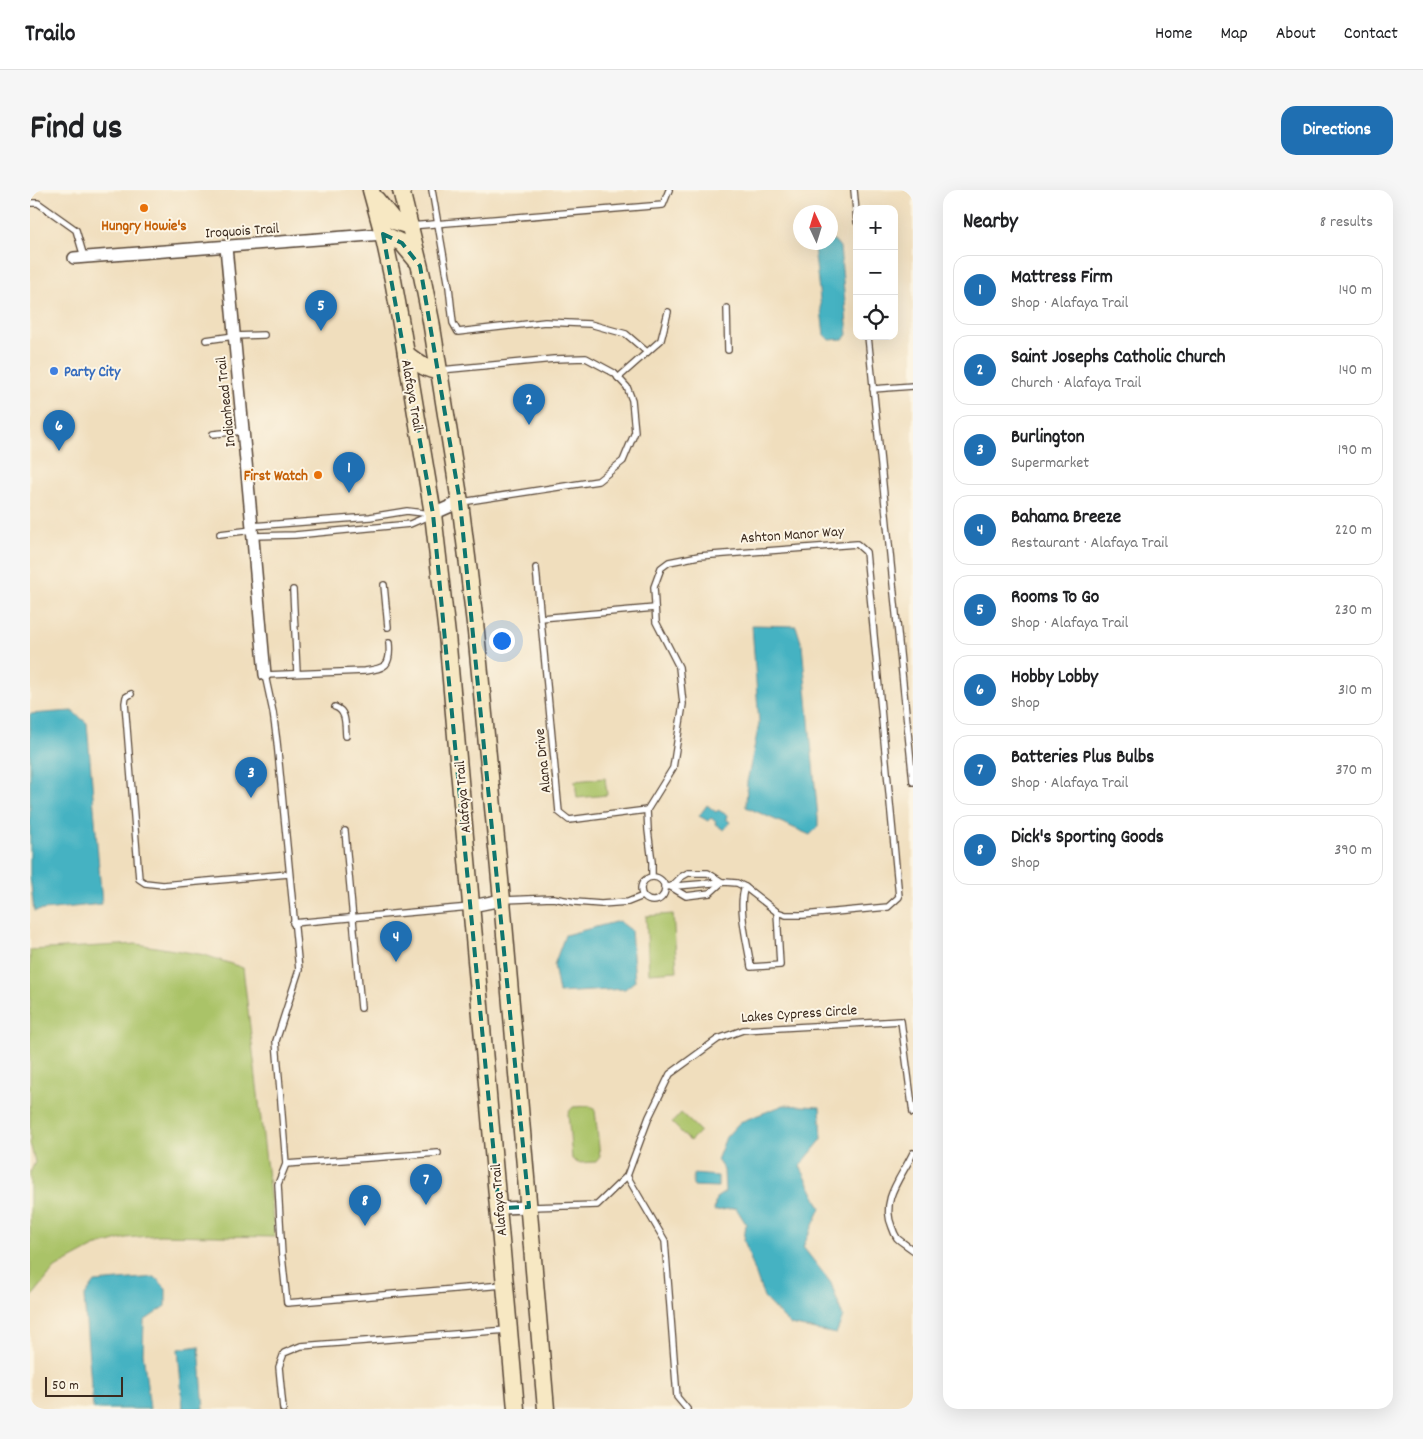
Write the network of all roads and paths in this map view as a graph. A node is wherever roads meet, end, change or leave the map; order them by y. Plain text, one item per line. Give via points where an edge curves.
1 (401, 190) edge
2 (432, 190) edge
3 (669, 190) edge
4 (854, 190) edge
5 (371, 192) edge
6 (30, 203) edge
7 (855, 205) edge
8 (438, 223) junction
9 (410, 226) junction
10 (383, 234) junction
11 (226, 247) junction
12 (79, 258) joint
13 (420, 266) junction
14 (727, 308) dead end
15 (668, 312) dead end
16 (264, 335) dead end
17 (234, 336) junction
18 (206, 340) dead end
19 (868, 340) edge
20 (728, 350) dead end
21 (647, 352) junction
22 (406, 354) junction
23 (439, 371) junction
24 (618, 378) junction
25 (913, 386) edge
26 (873, 389) junction
27 (243, 431) junction
28 (213, 434) dead end
29 (460, 502) junction
30 (433, 514) junction
31 (252, 531) junction
32 (220, 534) dead end
33 (536, 568) dead end
34 (384, 585) dead end
35 (293, 590) dead end
36 (655, 608) junction
37 (540, 618) junction
38 (388, 627) dead end
39 (389, 643) dead end
40 (297, 673) junction
41 (264, 675) junction
42 (131, 694) dead end
43 (913, 703) edge
44 (905, 704) junction
45 (335, 706) dead end
46 (346, 736) dead end
47 (913, 782) edge
48 (647, 810) junction
49 (345, 831) dead end
50 (289, 874) junction
51 (652, 877) junction
52 (722, 882) junction
53 (668, 887) junction
54 (745, 887) junction
55 (642, 896) junction
56 (502, 900) junction
57 (472, 906) junction
58 (777, 912) junction
59 (353, 917) junction
60 (293, 922) junction
61 (361, 1008) dead end
62 (913, 1113) edge
63 (438, 1152) dead end
64 (913, 1153) edge
65 (286, 1164) junction
66 (627, 1176) junction
67 (529, 1207) junction
68 (499, 1208) junction
69 (913, 1250) edge
70 (506, 1284) junction
71 (510, 1330) junction
72 (283, 1409) edge
73 (516, 1409) edge
74 (546, 1409) edge
75 (687, 1409) edge

1 - 9 main road, Alafaya Trail
2 - 8 lane
3 - 8 lane via 663,205
4 - 7 lane
5 - 9 main road via 394,220
5 - 10 main road, Alafaya Trail
6 - 12 lane via 38,203 76,230
8 - 9 lane
8 - 21 lane via 453,322 458,332 545,322 590,324 626,334
9 - 13 main road, Alafaya Trail
10 - 11 street, Iroquois Trail
10 - 13 main road via 402,243
10 - 22 main road, Alafaya Trail
11 - 12 street, Iroquois Trail
11 - 17 street, Indianhead Trail
13 - 23 main road, Alafaya Trail
14 - 20 lane
15 - 21 lane via 661,340
16 - 17 lane
17 - 18 lane
17 - 27 street, Indianhead Trail
19 - 26 lane
21 - 24 lane
22 - 23 main road via 422,366
22 - 30 main road, Alafaya Trail
23 - 24 lane via 586,358
23 - 29 main road, Alafaya Trail
24 - 29 lane via 627,387 632,400 635,432 623,461 598,481
25 - 26 lane
26 - 44 lane
27 - 28 lane
27 - 31 street, Indianhead Trail
29 - 30 street
29 - 56 main road, Alafaya Trail
30 - 31 lane via 407,511
30 - 31 lane via 410,524 294,535
30 - 57 main road, Alafaya Trail
31 - 32 lane
31 - 41 street, Indianhead Trail
33 - 37 lane, Alana Drive
34 - 38 lane
35 - 40 lane
36 - 37 lane
36 - 48 lane, Ashton Manor Way via 656,622 679,667 682,704 673,768
36 - 58 lane, Ashton Manor Way via 654,587 661,568 668,562 699,556 857,544 866,552 899,897 888,908 803,915
37 - 48 lane, Alana Drive via 560,812 570,820
39 - 40 lane via 389,660 380,669
40 - 41 lane
41 - 50 lane via 277,742
42 - 50 lane via 125,703 139,879 163,885
43 - 44 lane
44 - 47 lane
45 - 46 lane via 344,714
48 - 51 lane
49 - 59 lane
50 - 60 lane
51 - 53 lane via 660,879
51 - 55 lane via 642,883
52 - 53 lane
52 - 53 lane via 710,893 686,896
52 - 53 lane via 708,873 688,873
52 - 54 lane
53 - 55 lane via 656,901
54 - 58 lane
54 - 58 lane via 743,912 750,967 780,965
55 - 56 lane via 628,902 601,904 553,898
56 - 57 street
56 - 67 main road, Alafaya Trail
57 - 59 lane
57 - 68 main road, Alafaya Trail
59 - 60 lane
59 - 61 lane
60 - 65 lane via 298,970 276,1041
62 - 66 lane, Lakes Cypress Circle via 901,1021 743,1030 718,1039 670,1074 649,1117
63 - 65 lane
64 - 69 lane via 888,1204 889,1220 897,1238
65 - 70 lane via 278,1184 287,1304
66 - 67 lane, Lakes Cypress Circle via 597,1205
66 - 75 lane via 665,1241 677,1397
67 - 68 street, Lakes Cypress Circle
67 - 74 main road, Alafaya Trail
68 - 70 main road, Alafaya Trail
70 - 71 main road, Alafaya Trail
71 - 72 lane via 301,1346 284,1353 279,1366
71 - 73 main road, Alafaya Trail

